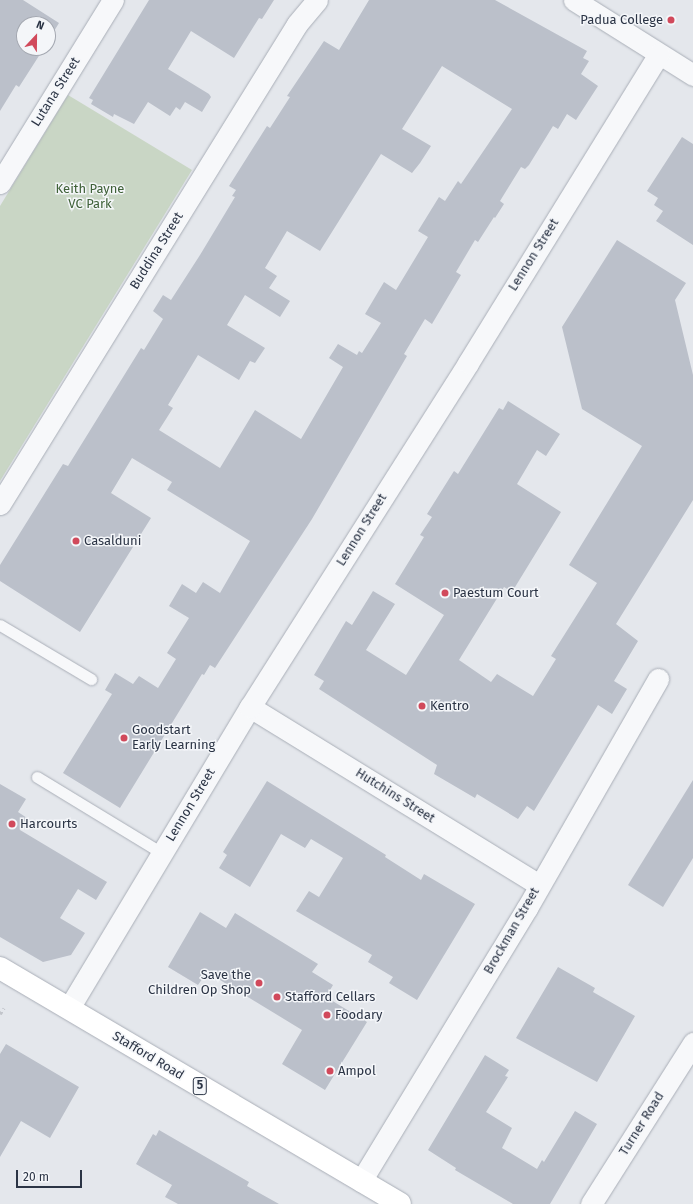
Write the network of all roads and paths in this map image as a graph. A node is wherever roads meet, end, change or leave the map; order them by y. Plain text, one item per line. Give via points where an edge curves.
1 (113, 0) edge
2 (317, 0) edge
3 (574, 0) edge
4 (659, 54) junction
5 (693, 75) edge
6 (0, 183) edge
7 (0, 504) edge
8 (0, 625) edge
9 (90, 679) dead end
10 (658, 679) dead end
11 (250, 707) junction
12 (37, 777) dead end
13 (162, 853) junction
14 (539, 885) junction
15 (0, 968) edge
16 (4, 1008) dead end
17 (69, 1008) junction
18 (0, 1014) edge
19 (693, 1043) edge
20 (361, 1181) junction
21 (400, 1204) edge
22 (591, 1204) edge

1 - 6 street, Lutana Street
2 - 7 street, Buddina Street via 297,24
3 - 4 street
4 - 5 street
4 - 11 street, Lennon Street via 468,363
8 - 9 lane
10 - 14 street, Brockman Street
11 - 13 street, Lennon Street
11 - 14 street, Hutchins Street
12 - 13 lane
13 - 17 street, Lennon Street
14 - 20 street, Brockman Street
15 - 17 highway, Stafford Road / 5
16 - 18 path
17 - 20 highway, Stafford Road / 5
19 - 22 street, Turner Road
20 - 21 highway, Stafford Road / 5

